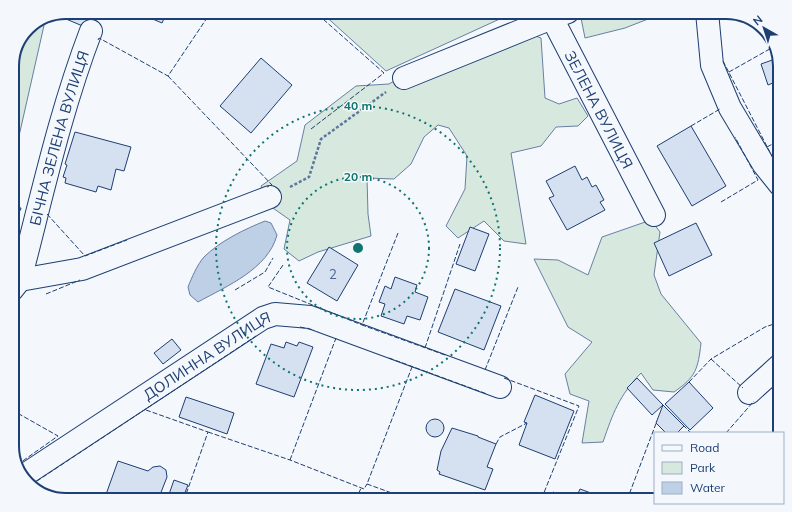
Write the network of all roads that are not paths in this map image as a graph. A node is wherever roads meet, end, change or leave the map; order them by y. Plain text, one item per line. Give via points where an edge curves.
1 (550, 19) edge
2 (562, 19) edge
3 (708, 19) edge
4 (91, 31) dead end
5 (404, 78) road end
6 (773, 177) edge
7 (270, 197) road end
8 (654, 215) dead end
9 (19, 274) edge
10 (19, 284) edge
11 (773, 371) edge
12 (500, 387) dead end
13 (749, 393) dead end
14 (28, 473) edge

1 - 5 street
2 - 8 street, ЗЕЛЕНА ВУЛИЦЯ
3 - 6 street via 712,65 730,108
4 - 9 street, БІЧНА ЗЕЛЕНА ВУЛИЦЯ via 72,80
7 - 10 street via 82,269
11 - 13 street
12 - 14 street, ДОЛИННА ВУЛИЦЯ via 310,317 275,314 257,322

